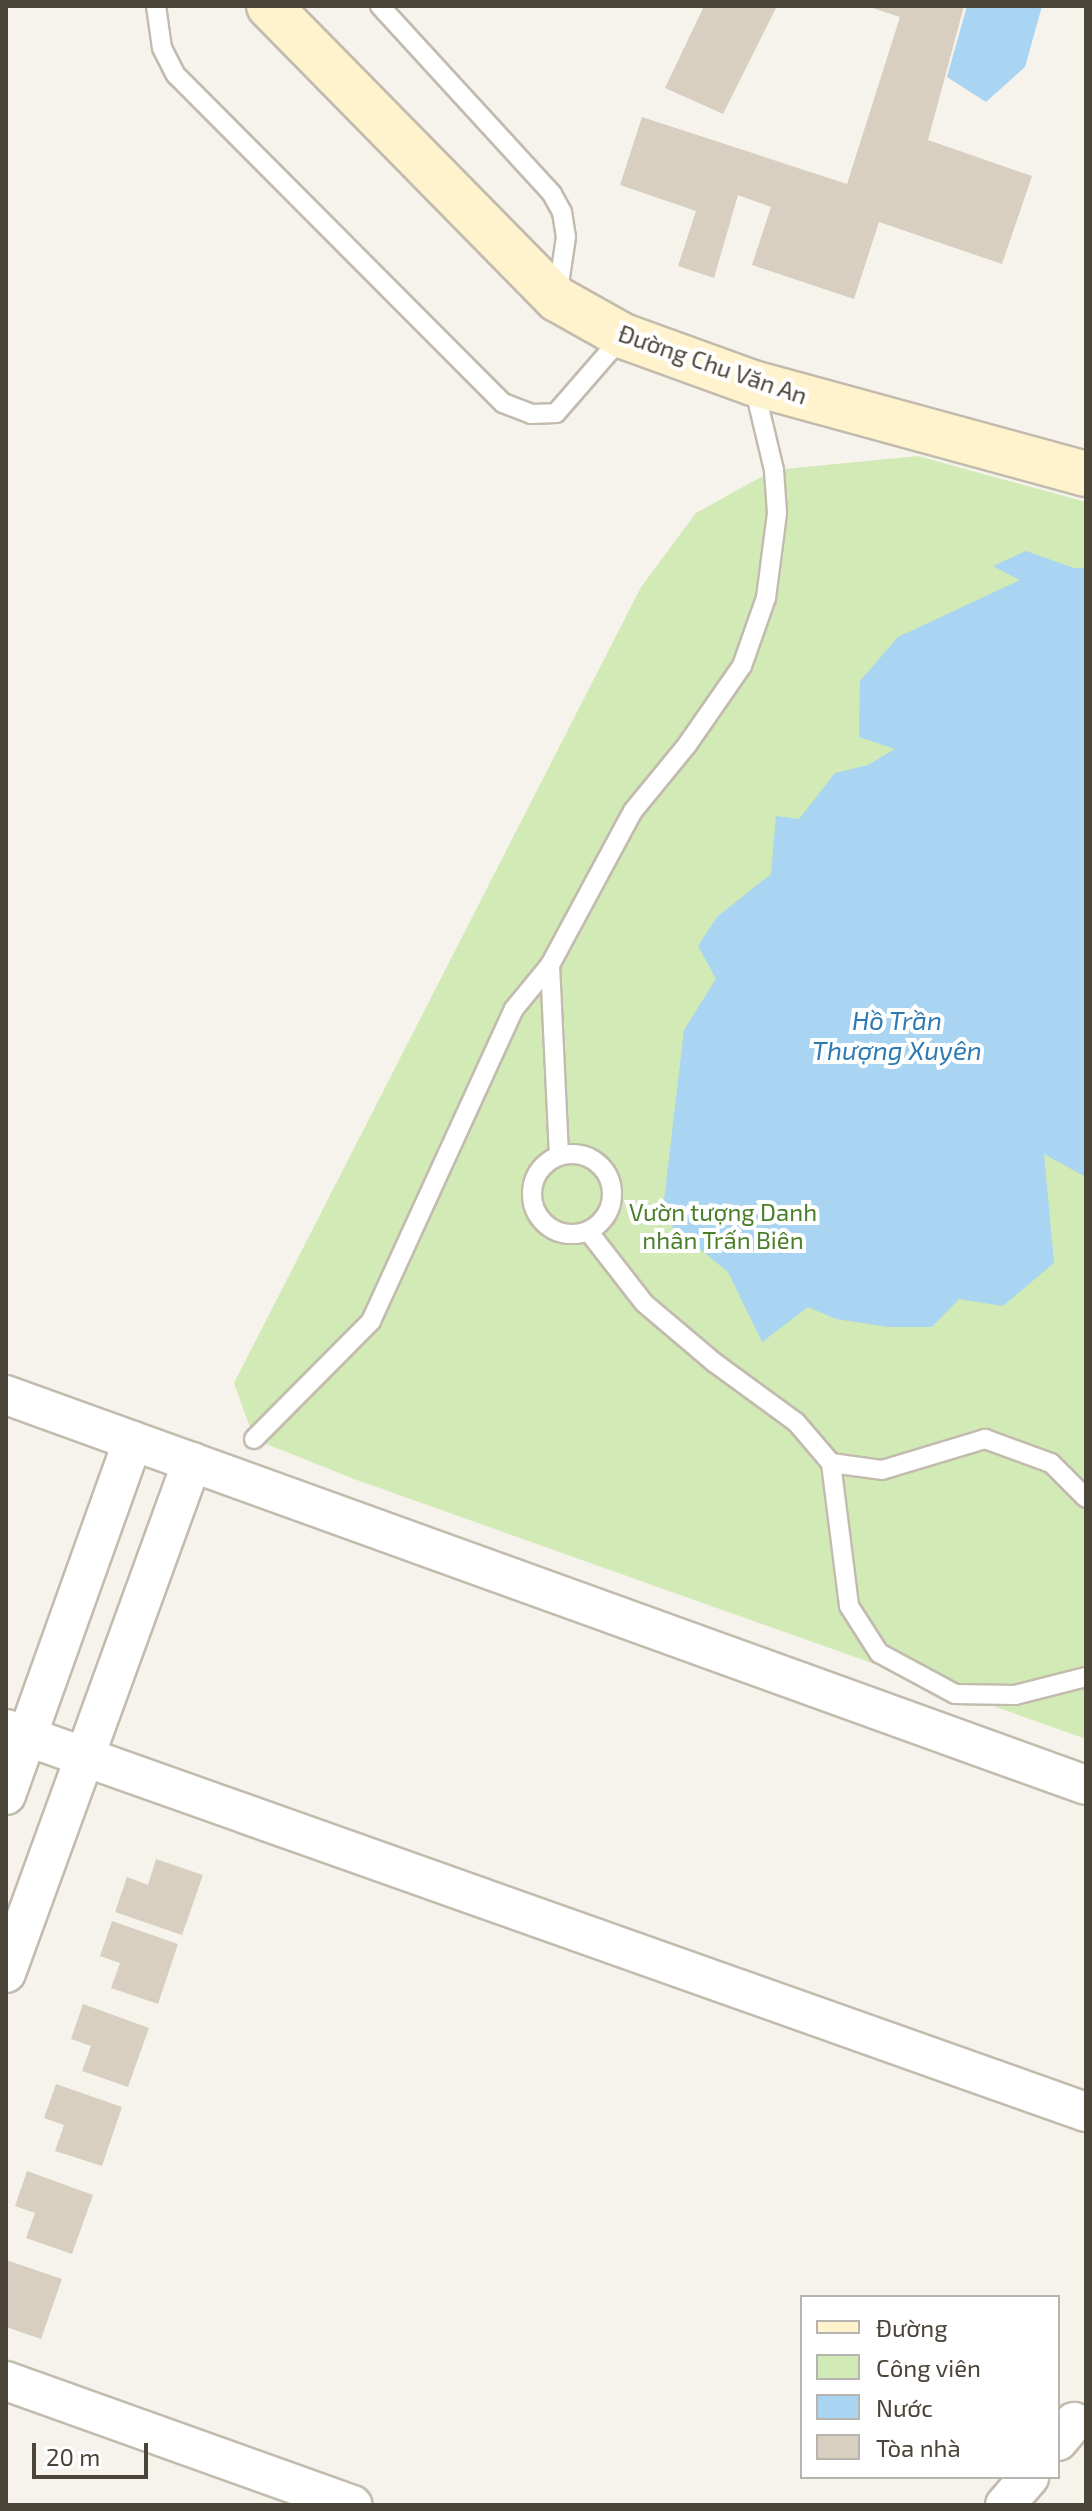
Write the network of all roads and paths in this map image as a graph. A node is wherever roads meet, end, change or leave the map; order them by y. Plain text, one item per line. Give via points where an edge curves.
1 (156, 6) edge
2 (269, 6) edge
3 (380, 6) edge
4 (557, 299) junction
5 (623, 336) junction
6 (753, 383) junction
7 (1086, 474) edge
8 (550, 965) junction
9 (559, 1155) junction
10 (588, 1231) junction
11 (6, 1395) edge
12 (254, 1439) dead end
13 (133, 1441) junction
14 (192, 1462) junction
15 (831, 1463) junction
16 (1086, 1498) edge
17 (1086, 1677) edge
18 (16, 1733) edge
19 (85, 1757) junction
20 (1086, 1785) edge
21 (6, 1795) edge
22 (6, 1973) edge
23 (1086, 2112) edge
24 (6, 2381) edge
25 (1027, 2479) edge
26 (352, 2505) edge
27 (1005, 2505) edge

1 - 5 lane via 162,48 176,75 503,403 531,414 556,413
2 - 4 main road, Đường Chu Văn An
3 - 4 lane via 552,194 566,237
4 - 5 main road, Đường Chu Văn An
5 - 6 main road, Đường Chu Văn An
6 - 7 main road, Đường Chu Văn An
6 - 8 lane via 774,470 777,513 766,598 742,666 633,811
8 - 9 lane
8 - 12 lane via 514,1009 371,1321
9 - 10 lane via 585,1156 607,1174 611,1207
9 - 10 lane via 536,1174 533,1206 555,1231
10 - 15 lane via 644,1303 796,1422
11 - 13 street
13 - 14 street
13 - 18 street
14 - 19 street
14 - 20 street
15 - 16 lane via 882,1470 985,1439 1051,1463
15 - 17 lane via 849,1606 879,1653 955,1694 1015,1695
18 - 19 street
18 - 21 street
19 - 22 street
19 - 23 street
24 - 26 street
25 - 27 street

